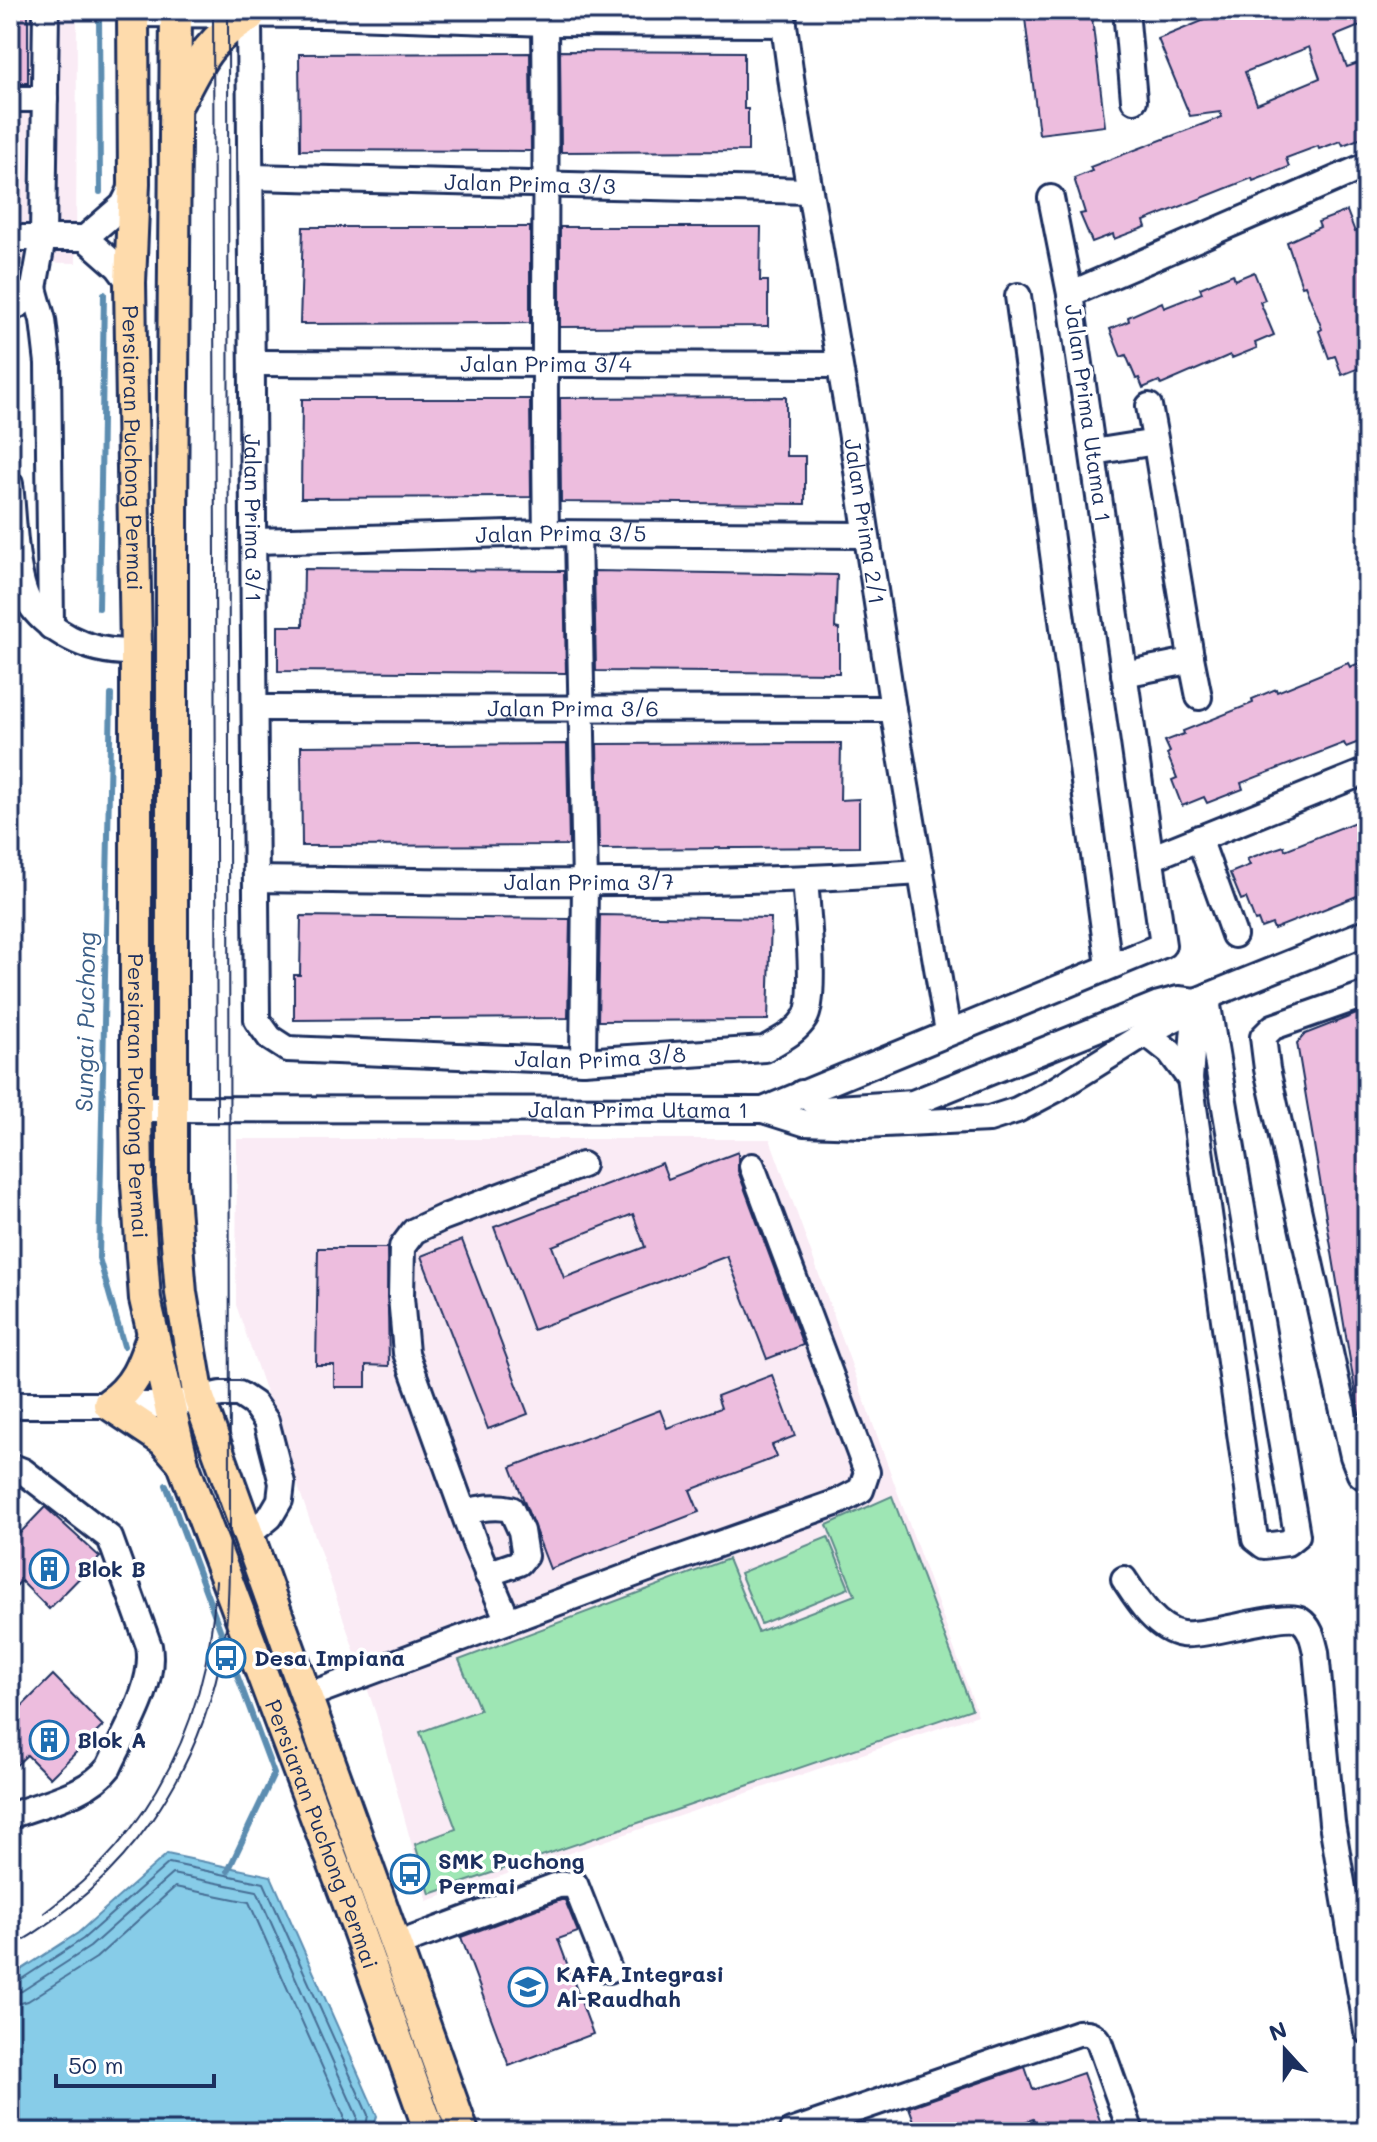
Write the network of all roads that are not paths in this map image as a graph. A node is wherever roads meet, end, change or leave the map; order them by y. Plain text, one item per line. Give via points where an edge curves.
1 (46, 10) edge
2 (1126, 10) edge
3 (133, 12) edge
4 (176, 12) edge
5 (245, 13) edge
6 (324, 13) edge
7 (783, 17) edge
8 (545, 23) junction
9 (10, 99) edge
10 (45, 99) junction
11 (1134, 100) dead end
12 (176, 107) junction
13 (1366, 170) edge
14 (252, 177) junction
15 (134, 183) junction
16 (547, 184) junction
17 (809, 191) junction
18 (1051, 198) dead end
19 (10, 238) edge
20 (43, 238) junction
21 (85, 238) junction
22 (130, 283) junction
23 (34, 288) junction
24 (1070, 294) junction
25 (1018, 296) dead end
26 (10, 309) edge
27 (254, 363) junction
28 (839, 365) junction
29 (544, 366) junction
30 (1149, 406) dead end
31 (1156, 444) junction
32 (1093, 452) junction
33 (10, 484) edge
34 (546, 533) junction
35 (578, 534) junction
36 (866, 535) junction
37 (255, 541) junction
38 (51, 627) junction
39 (172, 649) junction
40 (136, 652) junction
41 (1191, 657) junction
42 (1124, 674) junction
43 (1199, 697) dead end
44 (255, 708) junction
45 (583, 708) junction
46 (893, 709) junction
47 (1367, 771) edge
48 (1199, 838) junction
49 (1151, 858) junction
50 (921, 872) junction
51 (257, 879) junction
52 (805, 880) junction
53 (585, 884) junction
54 (1367, 932) edge
55 (1234, 935) dead end
56 (1109, 966) junction
57 (1367, 994) edge
58 (1203, 998) junction
59 (257, 1020) joint
60 (948, 1032) junction
61 (1146, 1033) junction
62 (583, 1061) junction
63 (1190, 1079) junction
64 (802, 1093) junction
65 (172, 1107) junction
66 (136, 1109) junction
67 (763, 1110) junction
68 (582, 1165) dead end
69 (752, 1166) dead end
70 (153, 1334) junction
71 (184, 1401) junction
72 (109, 1404) junction
73 (10, 1405) edge
74 (183, 1464) junction
75 (10, 1466) edge
76 (1367, 1479) edge
77 (464, 1512) junction
78 (248, 1535) junction
79 (487, 1574) junction
80 (1124, 1579) dead end
81 (508, 1621) junction
82 (306, 1696) junction
83 (10, 1816) edge
84 (396, 1945) junction
85 (609, 1970) dead end
86 (1367, 2031) edge
87 (823, 2127) edge
88 (430, 2132) edge
89 (463, 2132) edge
90 (791, 2132) edge
91 (1131, 2132) edge

1 - 10 street
2 - 11 street
3 - 4 street
3 - 15 main road, Persiaran Puchong Permai
4 - 5 street
4 - 12 main road, Persiaran Puchong Permai
5 - 6 street
5 - 12 main road via 205,53
5 - 14 street, Jalan Prima 3/1
6 - 8 street
7 - 8 street
7 - 17 street, Jalan Prima 2/1
8 - 16 street
9 - 10 street
10 - 20 street
12 - 39 main road, Persiaran Puchong Permai
13 - 24 street, Jalan Prima Utama 1
14 - 16 street, Jalan Prima 3/3
14 - 27 street, Jalan Prima 3/1
15 - 21 street via 123,205
15 - 22 main road, Persiaran Puchong Permai
16 - 17 street, Jalan Prima 3/3
16 - 29 street
17 - 28 street, Jalan Prima 2/1
18 - 24 street
19 - 20 street
20 - 21 street
20 - 23 street
21 - 22 street
22 - 40 main road, Persiaran Puchong Permai
23 - 26 street
23 - 38 street via 48,363
24 - 32 street, Jalan Prima Utama 1
25 - 56 street
27 - 29 street, Jalan Prima 3/4
27 - 37 street, Jalan Prima 3/1
28 - 29 street, Jalan Prima 3/4
28 - 36 street, Jalan Prima 2/1
29 - 34 street
30 - 31 street
31 - 32 street
31 - 41 street
32 - 42 street, Jalan Prima Utama 1
33 - 38 street via 22,586 31,606
34 - 35 street, Jalan Prima 3/5
34 - 37 street, Jalan Prima 3/5
35 - 36 street, Jalan Prima 3/5
35 - 45 street
36 - 46 street, Jalan Prima 2/1
37 - 44 street, Jalan Prima 3/1
38 - 40 street via 97,649
39 - 40 main road
39 - 65 main road, Persiaran Puchong Permai
40 - 66 main road, Persiaran Puchong Permai
41 - 42 street
41 - 43 street
42 - 49 street, Jalan Prima Utama 1
44 - 45 street, Jalan Prima 3/6
44 - 51 street, Jalan Prima 3/1
45 - 46 street, Jalan Prima 3/6
45 - 53 street
46 - 50 street, Jalan Prima 2/1
47 - 48 street
48 - 49 street
48 - 55 street
49 - 56 street, Jalan Prima Utama 1 via 1163,945
50 - 52 street, Jalan Prima 3/7
50 - 60 street, Jalan Prima 2/1
51 - 53 street, Jalan Prima 3/7
51 - 59 street, Jalan Prima 3/1
52 - 53 street, Jalan Prima 3/7
52 - 62 street, Jalan Prima 3/8 via 811,975 807,1017 791,1034 765,1049
53 - 62 street
54 - 58 street
56 - 60 street, Jalan Prima Utama 1
57 - 76 street via 1273,1027 1263,1037 1313,1236 1345,1385 1353,1456
58 - 61 street
58 - 63 street
58 - 63 street via 1297,1535 1287,1543 1264,1546 1255,1539
58 - 64 street via 1159,1004 913,1103 822,1109
59 - 62 street, Jalan Prima 3/8 via 287,1049
60 - 64 street, Jalan Prima Utama 1
61 - 63 street via 1170,1052
61 - 67 street via 1055,1090 989,1119 804,1123
64 - 67 street, Jalan Prima Utama 1
65 - 66 street, Jalan Prima Utama 1
65 - 67 street, Jalan Prima Utama 1
65 - 71 main road, Persiaran Puchong Permai
66 - 70 main road, Persiaran Puchong Permai via 145,1299
68 - 77 street via 442,1218 414,1231 402,1247 406,1353
69 - 81 street via 867,1472 861,1490
70 - 71 main road, Persiaran Puchong Permai
70 - 72 main road via 141,1370 123,1395
71 - 72 street
71 - 74 main road, Persiaran Puchong Permai
71 - 78 main road, Persiaran Puchong Permai
71 - 78 street via 239,1394 266,1421 282,1483 280,1500 270,1517
72 - 73 street
72 - 74 main road via 163,1440
74 - 88 main road, Persiaran Puchong Permai
75 - 83 street via 110,1538 152,1662 101,1779
77 - 79 street
77 - 79 street via 511,1509 521,1531 525,1556
78 - 82 main road, Persiaran Puchong Permai
79 - 81 street
80 - 86 street via 1162,1625 1181,1634 1231,1630 1288,1616 1310,1630 1332,1823
81 - 82 street
82 - 84 main road, Persiaran Puchong Permai
84 - 85 street via 558,1885 575,1884
84 - 89 main road, Persiaran Puchong Permai
87 - 90 street
87 - 91 street via 1087,2032 1099,2042

